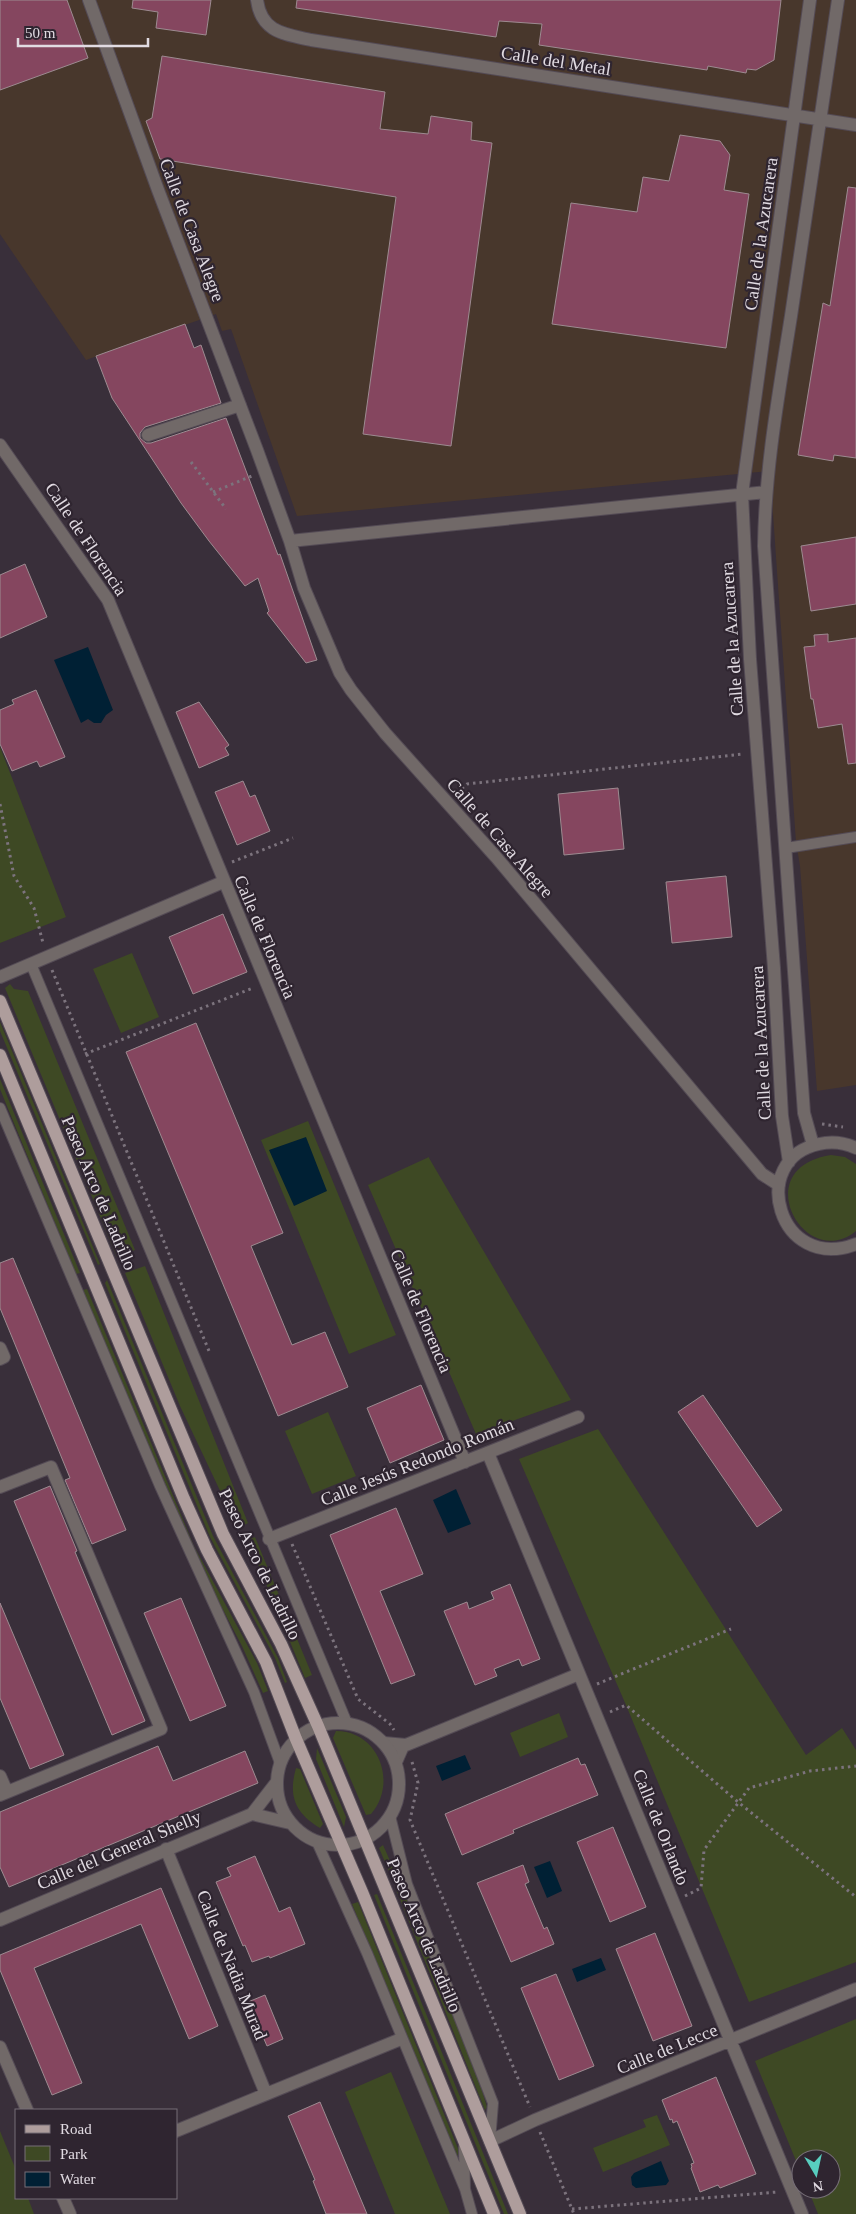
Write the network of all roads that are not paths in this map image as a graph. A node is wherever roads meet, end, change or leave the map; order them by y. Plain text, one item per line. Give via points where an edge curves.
1 (89, 0) edge
2 (257, 0) edge
3 (810, 0) edge
4 (838, 0) edge
5 (794, 116) junction
6 (821, 120) junction
7 (856, 125) edge
8 (240, 405) junction
9 (148, 435) dead end
10 (0, 445) edge
11 (766, 492) junction
12 (742, 494) junction
13 (290, 540) junction
14 (856, 837) edge
15 (786, 848) junction
16 (223, 882) junction
17 (31, 964) junction
18 (0, 977) edge
19 (0, 1001) edge
20 (0, 1055) edge
21 (0, 1108) edge
22 (813, 1145) junction
23 (856, 1148) edge
24 (789, 1162) junction
25 (778, 1186) junction
26 (856, 1245) edge
27 (0, 1348) edge
28 (0, 1359) edge
29 (578, 1417) dead end
30 (488, 1453) junction
31 (465, 1462) junction
32 (0, 1488) edge
33 (269, 1538) junction
34 (579, 1674) junction
35 (347, 1723) junction
36 (318, 1726) junction
37 (296, 1739) junction
38 (384, 1743) junction
39 (403, 1746) junction
40 (396, 1762) junction
41 (280, 1763) junction
42 (0, 1776) edge
43 (276, 1783) junction
44 (3, 1793) edge
45 (252, 1814) junction
46 (390, 1816) junction
47 (290, 1823) junction
48 (364, 1839) junction
49 (317, 1842) junction
50 (342, 1846) junction
51 (166, 1850) junction
52 (0, 1920) edge
53 (856, 1989) edge
54 (401, 2039) junction
55 (730, 2042) junction
56 (0, 2047) edge
57 (266, 2094) junction
58 (27, 2109) edge
59 (178, 2131) edge
60 (464, 2141) junction
61 (490, 2141) junction
62 (465, 2189) junction
63 (63, 2199) edge
64 (70, 2214) edge
65 (472, 2214) edge
66 (494, 2214) edge
67 (520, 2214) edge
68 (802, 2214) edge

1 - 8 street, Calle de Casa Alegre
2 - 5 street, Calle del Metal via 259,14 275,31 311,40
3 - 5 street, Calle de la Azucarera
4 - 6 street
5 - 6 street, Calle del Metal
5 - 12 street, Calle de la Azucarera
6 - 7 street, Calle del Metal
6 - 11 street
8 - 9 street
8 - 13 street, Calle de Casa Alegre
10 - 16 street, Calle de Florencia via 108,600
11 - 12 street
11 - 15 street via 764,546
12 - 13 street
12 - 24 street, Calle de la Azucarera via 782,1116
13 - 25 street, Calle de Casa Alegre via 304,588 340,673 373,719 502,865 762,1174
14 - 15 lane
15 - 22 street via 804,1113
16 - 17 street
16 - 31 street, Calle de Florencia
17 - 18 street
17 - 33 lane, Paseo Arco de Ladrillo
19 - 36 main road, Paseo Arco de Ladrillo via 223,1534
20 - 37 main road via 206,1550 266,1662
21 - 41 lane via 160,1486 254,1692
22 - 23 street via 830,1142
22 - 24 street
24 - 25 street
25 - 26 street via 783,1219 792,1233 822,1249
27 - 28 street via 4,1357
29 - 30 street, Calle Jesús Redondo Román
30 - 31 street, Calle Jesús Redondo Román
30 - 34 street, Calle de Orlando
31 - 33 street, Calle Jesús Redondo Román
32 - 44 street via 50,1467 161,1729
33 - 35 lane, Paseo Arco de Ladrillo
34 - 39 street
34 - 55 street, Calle de Orlando
35 - 36 street
35 - 38 street via 374,1734
36 - 37 street
36 - 48 main road, Paseo Arco de Ladrillo
37 - 41 street
37 - 50 main road
38 - 39 street
38 - 40 street
39 - 40 street
40 - 46 street via 400,1783 398,1800
41 - 43 street
42 - 44 street
43 - 45 street, Calle del General Shelly
43 - 47 street via 279,1802
45 - 47 street
45 - 51 street, Calle del General Shelly
46 - 48 street via 379,1830
46 - 61 lane, Paseo Arco de Ladrillo via 407,1884 493,2103
47 - 49 street
48 - 50 street
48 - 61 main road, Paseo Arco de Ladrillo
49 - 50 street
49 - 54 lane
50 - 60 main road
51 - 52 street, Calle del General Shelly
51 - 57 street, Calle de Nadia Murad
53 - 55 street, Calle de Lecce
54 - 57 street
54 - 62 lane
55 - 61 street, Calle de Lecce
55 - 68 street, Calle de Orlando
56 - 58 street
57 - 59 street
60 - 62 lane
60 - 66 main road
61 - 67 main road, Paseo Arco de Ladrillo
62 - 65 lane
63 - 64 street

